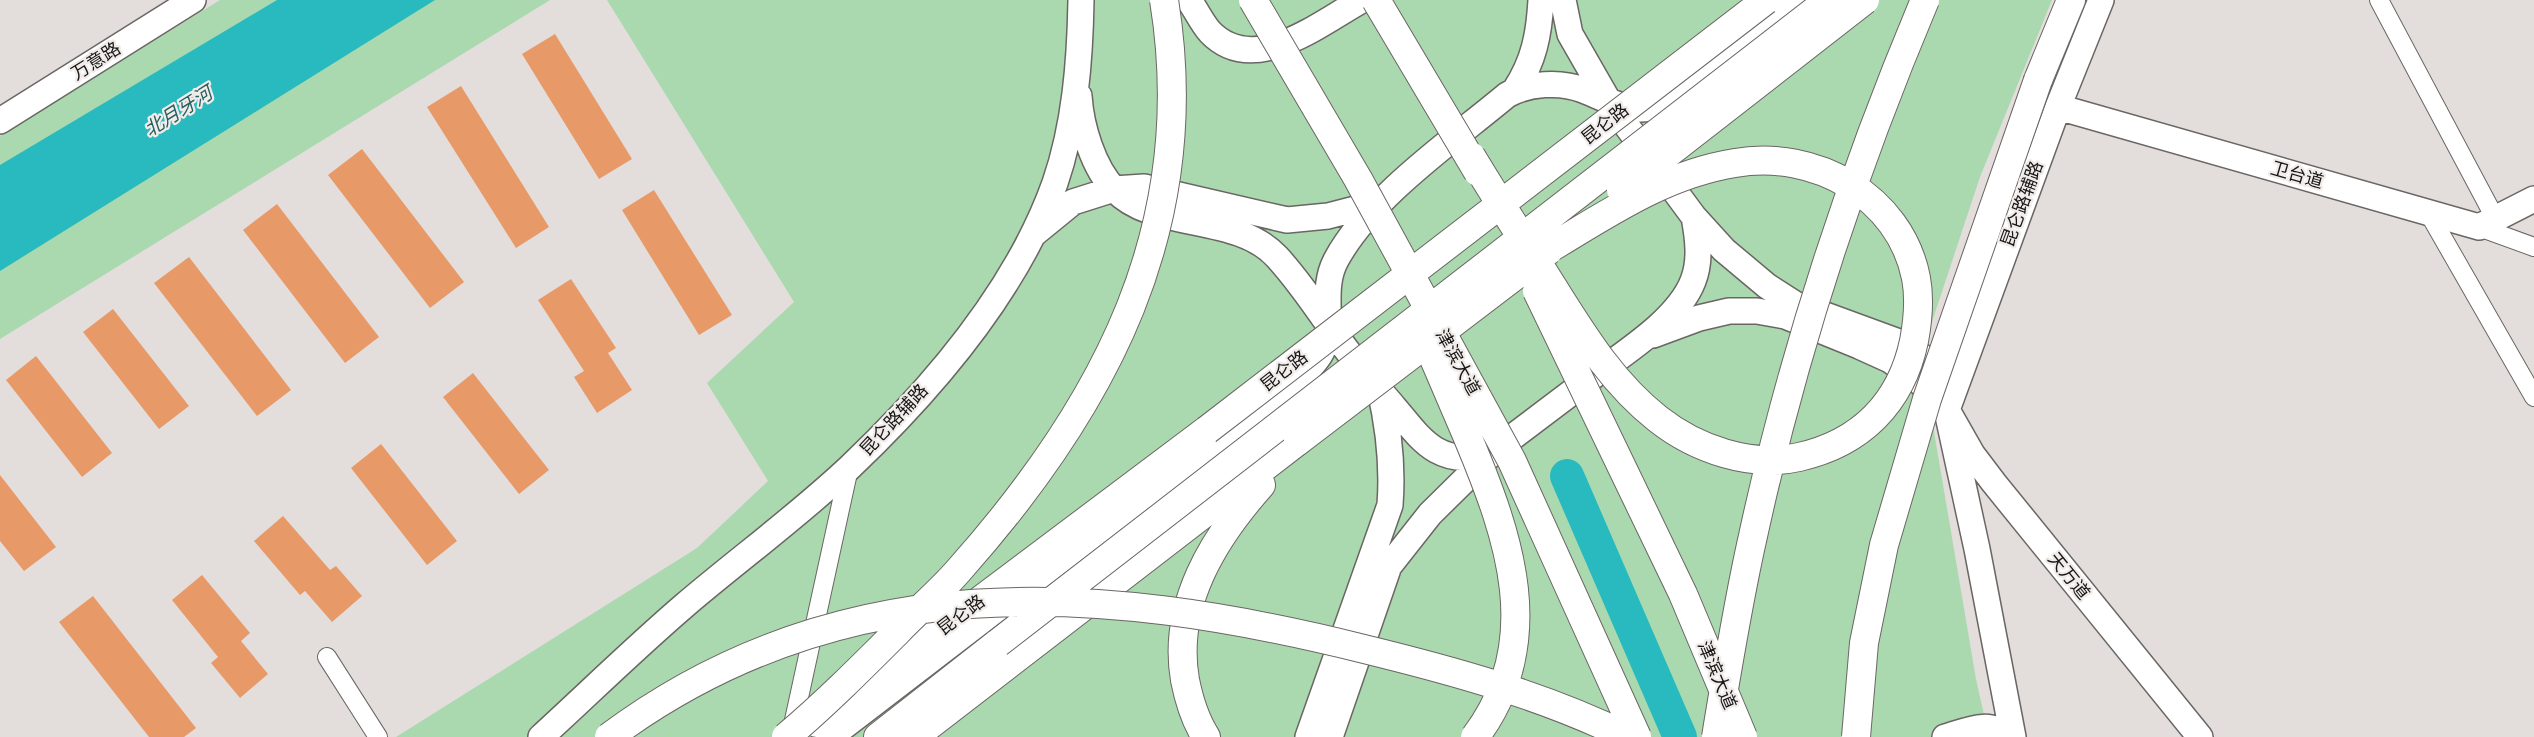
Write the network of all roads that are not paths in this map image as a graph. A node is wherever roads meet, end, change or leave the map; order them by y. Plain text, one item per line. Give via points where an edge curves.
1 (172, 0) edge
2 (193, 0) edge
3 (1081, 0) edge
4 (1164, 0) edge
5 (1189, 0) edge
6 (1253, 0) edge
7 (1362, 0) edge
8 (1376, 0) edge
9 (1541, 0) edge
10 (1563, 0) edge
11 (1766, 0) edge
12 (1793, 0) edge
13 (1808, 0) edge
14 (1829, 0) edge
15 (1865, 0) edge
16 (1925, 0) edge
17 (2071, 0) edge
18 (2102, 0) edge
19 (2378, 0) edge
20 (1077, 78) junction
21 (1515, 90) junction
22 (1609, 102) junction
23 (2058, 107) junction
24 (0, 108) edge
25 (0, 122) edge
26 (1471, 156) junction
27 (1659, 167) junction
28 (1358, 180) junction
29 (1114, 189) junction
30 (2534, 198) edge
31 (1378, 203) junction
32 (2428, 212) junction
33 (1694, 217) junction
34 (2487, 223) junction
35 (1030, 237) junction
36 (1552, 247) junction
37 (2534, 247) edge
38 (1328, 322) junction
39 (1644, 338) junction
40 (1380, 390) junction
41 (2534, 397) edge
42 (1947, 410) junction
43 (1298, 442) junction
44 (1494, 451) junction
45 (849, 468) junction
46 (327, 657) dead end
47 (1997, 735) edge
48 (378, 737) edge
49 (541, 737) edge
50 (609, 737) edge
51 (786, 737) edge
52 (790, 737) edge
53 (799, 737) edge
54 (830, 737) edge
55 (852, 737) edge
56 (878, 737) edge
57 (914, 737) edge
58 (1206, 737) edge
59 (1308, 737) edge
60 (1330, 737) edge
61 (1475, 737) edge
62 (1628, 737) edge
63 (1637, 737) edge
64 (1716, 737) edge
65 (1742, 737) edge
66 (1856, 737) edge
67 (1945, 737) edge
68 (2200, 737) edge

1 - 24 street, 万意路
2 - 25 street, 万意路
3 - 20 street, 昆仑路辅路
4 - 51 highway, bridge via 1173,92 1172,135 1155,232 1130,312 1111,354 1064,434 1005,516 957,572
5 - 7 street via 1210,32 1227,45 1248,51 1266,50 1283,43
6 - 28 highway, 津滨大道, bridge
8 - 26 highway, 津滨大道, bridge
9 - 21 street via 1529,68
10 - 22 street via 1570,34
11 - 53 highway, 昆仑路, bridge via 1207,430
12 - 22 street via 1658,106 1638,110
13 - 27 street via 1662,115 1654,142
14 - 56 highway, bridge
15 - 36 highway, bridge
16 - 64 highway, bridge via 1885,94 1829,255 1784,408 1753,536
17 - 66 highway, bridge via 2035,90 1926,399 1884,544 1864,643
18 - 23 street, 昆仑路辅路
19 - 34 street
20 - 29 street via 1080,107 1093,152
20 - 35 street, 昆仑路辅路 via 1054,187
21 - 22 street via 1563,84
21 - 31 street
22 - 27 street
23 - 32 street, 卫台道
23 - 42 street, 昆仑路辅路
26 - 36 highway, bridge via 1597,357 1626,390 1678,434 1730,456 1784,460 1811,454 1832,447 1861,430 1882,411 1910,358 1919,304 1916,278 1902,240 1877,205 1824,171 1801,164 1762,160 1711,168 1660,185
26 - 65 highway, 津滨大道, bridge via 1679,585
27 - 33 street
28 - 61 highway, bridge via 1487,483 1504,531 1515,581 1516,634 1509,667 1496,702
28 - 63 highway, 津滨大道, bridge via 1512,461
29 - 31 street via 1144,187 1287,220 1328,216
29 - 35 street via 1073,202
29 - 38 street via 1137,207 1256,240 1276,257
30 - 34 street
31 - 38 street via 1335,262 1328,282
32 - 34 street, 卫台道
32 - 41 street
33 - 39 street via 1698,239 1693,281 1683,299
33 - 42 street via 1724,250 1767,286 1795,304 1896,341 1926,359 1940,379
34 - 37 street, 卫台道
35 - 45 street, 昆仑路辅路 via 982,319 925,387
36 - 43 highway, bridge
38 - 40 street
38 - 54 street via 1322,352 1307,371
39 - 42 street via 1729,311 1785,316 1890,360 1918,380
39 - 44 street
40 - 44 street via 1436,450 1466,459
40 - 55 street via 1343,373 1315,380
40 - 59 street via 1388,425 1392,476 1390,505
42 - 47 street via 2005,690
42 - 68 street, 天万道 via 1972,454 1994,483
43 - 57 highway, bridge
43 - 58 highway via 1237,512 1203,566 1190,598 1183,632 1182,664 1189,701
44 - 60 street via 1430,514 1389,566
45 - 49 street, 昆仑路辅路 via 683,607
45 - 52 street
46 - 48 street
47 - 67 street via 1976,728
50 - 62 highway, bridge via 658,703 716,672 824,630 905,610 958,603 1042,600 1215,618 1315,637 1451,671 1558,706

